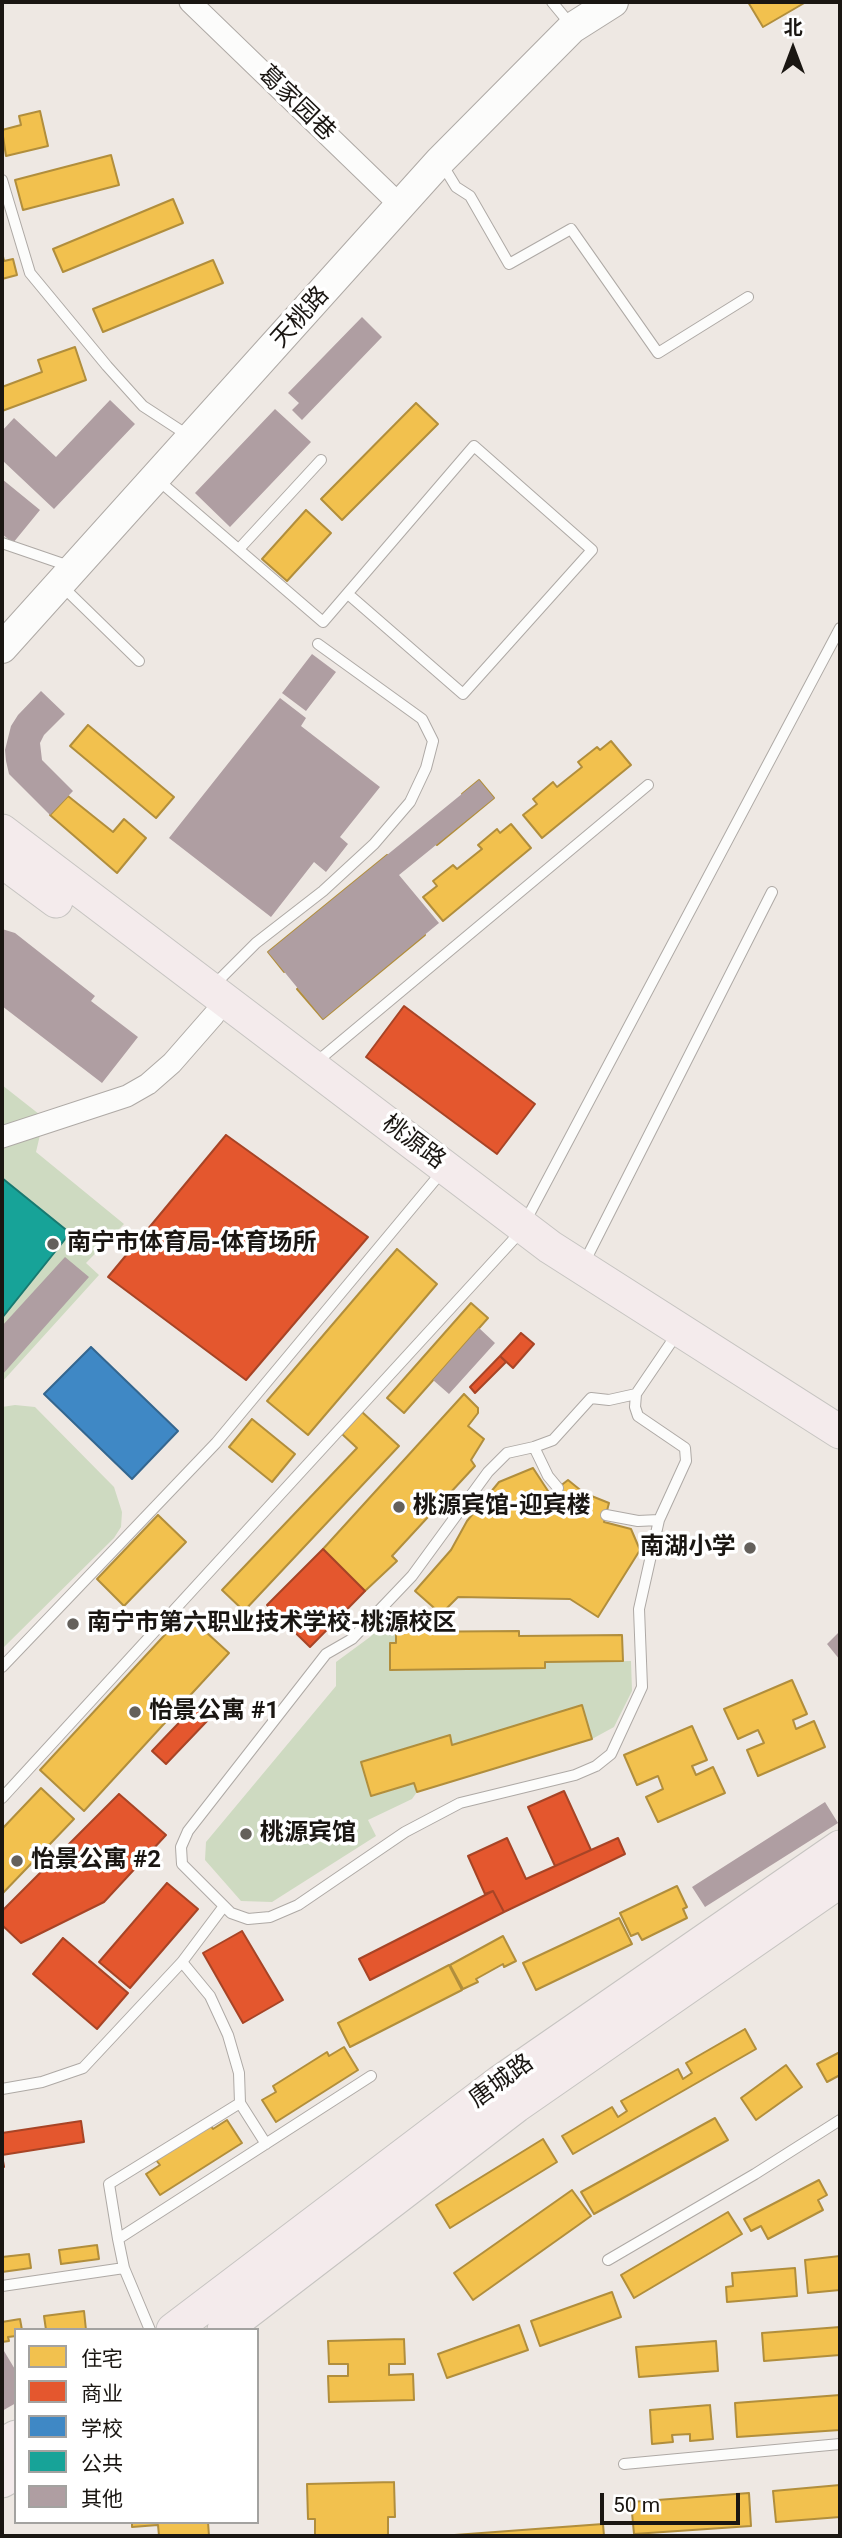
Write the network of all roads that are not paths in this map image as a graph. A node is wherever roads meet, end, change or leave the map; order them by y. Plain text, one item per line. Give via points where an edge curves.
1 (190, 2) edge
2 (552, 2) edge
3 (613, 2) edge
4 (572, 28) junction
5 (440, 161) junction
6 (2, 180) edge
7 (401, 206) junction
8 (748, 297) dead end
9 (192, 438) junction
10 (321, 460) dead end
11 (156, 478) junction
12 (2, 543) edge
13 (239, 549) junction
14 (68, 576) junction
15 (348, 594) junction
16 (840, 628) edge
17 (318, 644) dead end
18 (2, 648) edge
19 (139, 661) dead end
20 (648, 785) dead end
21 (2, 831) edge
22 (2, 861) edge
23 (772, 892) dead end
24 (212, 1002) junction
25 (312, 1066) junction
26 (2, 1137) edge
27 (435, 1180) junction
28 (518, 1232) junction
29 (582, 1268) junction
30 (670, 1343) junction
31 (636, 1394) junction
32 (840, 1432) edge
33 (534, 1447) junction
34 (840, 1455) edge
35 (558, 1488) dead end
36 (606, 1515) dead end
37 (659, 1520) junction
38 (2, 1667) edge
39 (2, 1798) edge
40 (840, 1847) edge
41 (840, 1881) edge
42 (224, 1906) junction
43 (182, 1962) junction
44 (371, 2076) dead end
45 (2, 2089) edge
46 (240, 2103) junction
47 (840, 2120) edge
48 (266, 2144) junction
49 (118, 2239) junction
50 (608, 2260) dead end
51 (124, 2268) junction
52 (2, 2286) edge
53 (149, 2328) edge
54 (176, 2328) edge
55 (227, 2328) edge
56 (840, 2444) edge
57 (624, 2464) dead end

1 - 7 street, 葛家园巷
2 - 4 lane
3 - 4 main road, 天桃路
4 - 5 main road, 天桃路
5 - 7 main road, 天桃路
5 - 8 lane via 456,187 470,196 509,264 571,229 658,353
6 - 9 lane via 30,273 143,406
7 - 9 main road, 天桃路
9 - 11 main road, 天桃路
10 - 13 lane
11 - 13 lane
11 - 14 main road, 天桃路
12 - 14 lane
13 - 15 lane via 323,622
14 - 18 main road, 天桃路
14 - 19 lane
15 - 15 lane via 474,446 592,550 463,694
16 - 28 lane
17 - 24 lane via 422,719 433,741 426,768 410,802 374,844 256,943
20 - 25 lane
21 - 24 main road, 桃源路
22 - 24 main road, 桃源路
23 - 29 lane
24 - 25 main road, 桃源路
24 - 26 street via 172,1063 148,1084 127,1096
24 - 27 main road, 桃源路
25 - 28 main road, 桃源路
27 - 28 main road, 桃源路
27 - 38 lane via 216,1443
28 - 29 main road, 桃源路
28 - 30 main road, 桃源路
28 - 39 lane
29 - 32 main road, 桃源路
30 - 31 lane
30 - 34 main road, 桃源路
31 - 33 lane via 609,1400 591,1398 553,1440
31 - 37 lane via 638,1416 687,1453
33 - 35 lane
33 - 42 lane via 507,1453 488,1472 411,1576 352,1639 326,1654 188,1831 181,1847 182,1864
36 - 37 lane
37 - 42 lane via 639,1609 642,1687 611,1754 575,1774 460,1803 405,1832 298,1905 270,1917 248,1919
40 - 54 main road, 唐城路 via 500,2082
41 - 55 main road, 唐城路 via 516,2106
42 - 43 lane
43 - 45 lane via 83,2068
43 - 46 lane via 210,1996 228,2035 239,2073
44 - 48 lane
46 - 48 lane
46 - 49 lane via 109,2184
47 - 50 lane
48 - 49 lane
49 - 51 lane
51 - 52 lane
51 - 53 lane
56 - 57 lane

